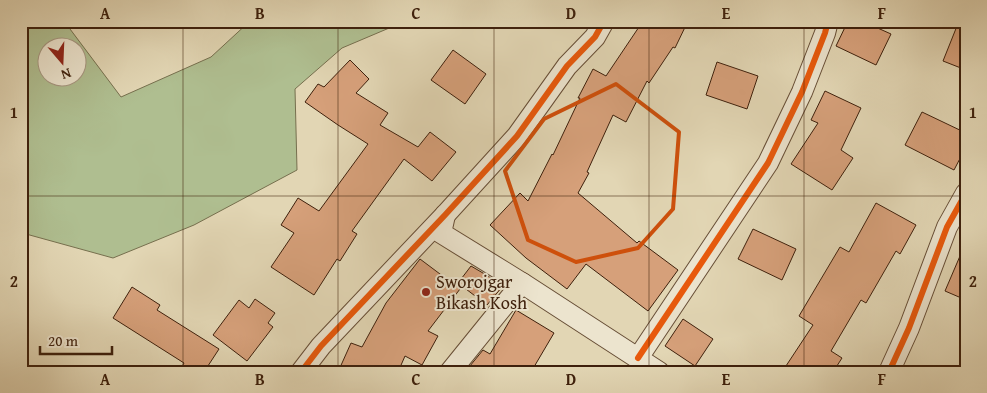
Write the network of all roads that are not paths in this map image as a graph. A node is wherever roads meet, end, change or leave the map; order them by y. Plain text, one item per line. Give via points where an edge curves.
1 (604, 21) edge
2 (828, 21) edge
3 (966, 193) edge
4 (445, 215) junction
5 (522, 283) junction
6 (638, 358) junction
7 (301, 372) edge
8 (450, 372) edge
9 (659, 372) edge
10 (889, 372) edge

1 - 4 street via 595,38 567,66 517,136
2 - 6 street via 802,92 768,163
3 - 10 street via 947,227
4 - 5 street via 441,233
4 - 7 street via 320,346
5 - 6 street
5 - 8 street
6 - 9 street

